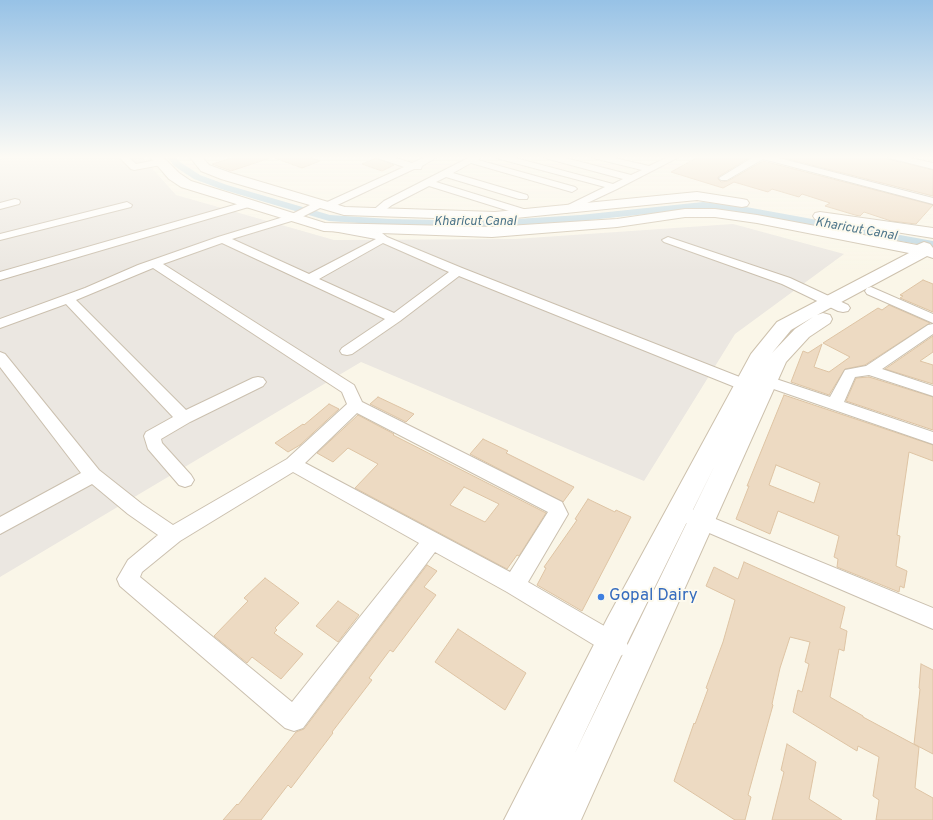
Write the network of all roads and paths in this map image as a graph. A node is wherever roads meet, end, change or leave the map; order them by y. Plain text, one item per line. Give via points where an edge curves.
1 (218, 194) edge
2 (286, 194) edge
3 (348, 194) edge
4 (404, 194) edge
5 (466, 194) edge
6 (514, 194) edge
7 (599, 194) edge
8 (907, 194) edge
9 (523, 197) dead end
10 (933, 201) edge
11 (15, 202) dead end
12 (248, 204) junction
13 (752, 204) dead end
14 (127, 205) dead end
15 (322, 205) junction
16 (0, 206) edge
17 (566, 210) junction
18 (376, 212) junction
19 (526, 213) junction
20 (806, 213) dead end
21 (294, 216) junction
22 (324, 227) junction
23 (0, 237) edge
24 (384, 239) junction
25 (222, 240) junction
26 (668, 240) dead end
27 (929, 242) edge
28 (154, 264) junction
29 (458, 271) junction
30 (0, 276) edge
31 (310, 279) junction
32 (871, 291) junction
33 (68, 299) junction
34 (836, 304) junction
35 (395, 318) junction
36 (933, 319) edge
37 (0, 324) edge
38 (933, 328) edge
39 (346, 351) dead end
40 (0, 357) edge
41 (870, 370) junction
42 (258, 382) dead end
43 (758, 386) junction
44 (933, 391) edge
45 (835, 404) junction
46 (355, 405) junction
47 (184, 418) junction
48 (933, 438) edge
49 (293, 464) junction
50 (93, 475) junction
51 (185, 480) dead end
52 (679, 512) junction
53 (702, 522) junction
54 (0, 526) edge
55 (173, 535) junction
56 (433, 540) junction
57 (514, 585) junction
58 (933, 619) edge
59 (611, 643) junction
60 (638, 658) junction
61 (523, 820) edge
62 (562, 820) edge

1 - 12 street
2 - 15 street
3 - 15 street
4 - 18 street
5 - 19 street
6 - 9 street
7 - 17 street
8 - 10 street
11 - 16 street
12 - 21 street
12 - 30 street
13 - 17 street via 697,196
14 - 23 street
15 - 18 street via 344,211
15 - 21 street
17 - 19 street
18 - 19 street via 495,216
20 - 27 street via 907,230
21 - 22 street
21 - 25 street
22 - 24 street via 378,235
22 - 27 street via 492,232 617,223 685,213 715,213
24 - 29 street
24 - 31 street
25 - 28 street
25 - 31 street
26 - 34 street via 786,281
27 - 32 street via 895,276
27 - 34 street
28 - 33 street
28 - 46 street via 349,389
29 - 35 street
29 - 43 street
31 - 35 street
32 - 34 street
32 - 36 street
33 - 37 street
33 - 47 street
34 - 43 street via 802,333
35 - 39 street
38 - 41 street
40 - 50 street
41 - 44 street
41 - 45 street via 850,373
42 - 47 street
43 - 45 street
43 - 52 street
43 - 53 street
45 - 48 street
46 - 49 street
46 - 57 street via 555,507 559,514
47 - 51 street via 152,436 154,445
49 - 55 street
49 - 56 street
50 - 54 street
50 - 55 street
52 - 53 street
52 - 59 street
53 - 58 street
53 - 60 street
55 - 56 street via 135,566 127,579 294,719
56 - 57 street
57 - 59 street
59 - 60 street
59 - 61 street
60 - 62 street

